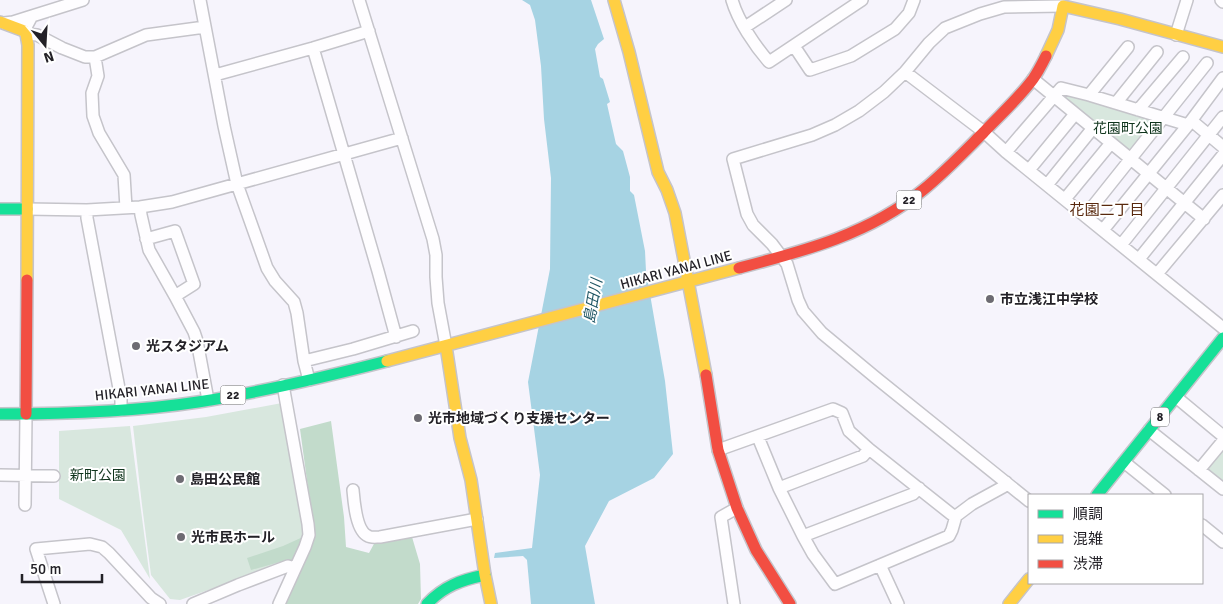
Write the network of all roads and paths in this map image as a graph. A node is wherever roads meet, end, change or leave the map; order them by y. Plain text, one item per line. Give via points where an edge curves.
1 (83, 0) edge
2 (200, 0) edge
3 (359, 0) edge
4 (614, 0) edge
5 (732, 0) edge
6 (786, 0) edge
7 (914, 0) edge
8 (1187, 0) edge
9 (857, 1) edge
10 (1063, 3) edge
11 (32, 16) junction
12 (2, 23) edge
13 (205, 27) junction
14 (745, 27) junction
15 (369, 31) junction
16 (25, 33) junction
17 (1176, 35) junction
18 (794, 46) junction
19 (1128, 47) dead end
20 (1223, 47) edge
21 (313, 48) junction
22 (1157, 52) dead end
23 (1184, 57) dead end
24 (95, 58) junction
25 (1207, 63) dead end
26 (905, 72) junction
27 (215, 75) junction
28 (1032, 78) junction
29 (1223, 78) edge
30 (1089, 95) junction
31 (1053, 96) junction
32 (1116, 103) junction
33 (1138, 110) junction
34 (1075, 114) junction
35 (1223, 117) edge
36 (1163, 118) junction
37 (1190, 123) junction
38 (1093, 128) junction
39 (984, 132) junction
40 (1209, 135) junction
41 (402, 138) junction
42 (1111, 143) junction
43 (1223, 146) edge
44 (1006, 152) junction
45 (344, 154) junction
46 (1223, 155) edge
47 (1130, 159) junction
48 (1029, 170) junction
49 (1148, 174) junction
50 (238, 184) junction
51 (1047, 185) junction
52 (1166, 188) junction
53 (1223, 195) edge
54 (1065, 199) junction
55 (1185, 204) junction
56 (140, 207) junction
57 (126, 208) junction
58 (0, 209) edge
59 (27, 209) junction
60 (87, 210) junction
61 (1085, 216) junction
62 (1204, 219) junction
63 (1103, 230) junction
64 (146, 239) junction
65 (1121, 245) junction
66 (782, 257) junction
67 (1139, 259) junction
68 (1157, 274) junction
69 (689, 282) junction
70 (175, 296) junction
71 (1223, 328) edge
72 (413, 331) dead end
73 (396, 337) junction
74 (1223, 338) edge
75 (446, 346) junction
76 (304, 361) junction
77 (309, 380) junction
78 (282, 385) junction
79 (1176, 397) junction
80 (208, 400) junction
81 (121, 410) junction
82 (0, 414) edge
83 (26, 414) junction
84 (1149, 430) junction
85 (1223, 436) edge
86 (758, 437) junction
87 (1223, 441) edge
88 (869, 449) junction
89 (718, 450) junction
90 (1124, 462) junction
91 (1199, 470) junction
92 (0, 475) edge
93 (25, 475) junction
94 (54, 476) dead end
95 (1006, 482) junction
96 (779, 488) junction
97 (919, 488) junction
98 (1223, 489) edge
99 (353, 490) dead end
100 (1097, 494) edge
101 (1164, 494) edge
102 (1028, 500) edge
103 (25, 506) dead end
104 (738, 508) junction
105 (956, 516) junction
106 (477, 519) junction
107 (1203, 526) edge
108 (803, 536) junction
109 (1223, 542) edge
110 (880, 565) junction
111 (294, 568) junction
112 (485, 575) junction
113 (1028, 579) edge
114 (54, 604) edge
115 (160, 604) edge
116 (193, 604) edge
117 (279, 604) edge
118 (427, 604) edge
119 (491, 604) edge
120 (734, 604) edge
121 (790, 604) edge
122 (898, 604) edge
123 (1009, 604) edge

1 - 11 street
2 - 13 street
3 - 15 street
4 - 69 main road via 658,172 675,213
5 - 14 street
6 - 14 street
7 - 18 street via 909,13 895,29 851,56 810,70
8 - 17 street
9 - 18 street
10 - 17 main road
10 - 26 street via 1004,7 945,28
10 - 28 main road, HIKARI YANAI LINE / 22 via 1058,30
11 - 12 street
11 - 16 street
12 - 16 main road
13 - 24 street via 146,35
13 - 27 street
14 - 18 street via 769,62
15 - 21 street
15 - 41 street
16 - 24 street
16 - 59 main road via 28,45
17 - 20 main road
19 - 30 street
21 - 27 street
21 - 45 street
22 - 32 street
23 - 33 street
24 - 57 street via 98,76 92,93 92,116 124,175
25 - 36 street
26 - 39 street
26 - 66 street via 859,111 835,125 733,159 747,214
27 - 50 street
28 - 31 street
28 - 39 main road, HIKARI YANAI LINE / 22
29 - 37 street
30 - 31 street via 1061,88
30 - 32 street
31 - 34 street
31 - 44 street
32 - 33 street
33 - 36 street
34 - 38 street
34 - 48 street
35 - 40 street
36 - 37 street
36 - 47 street
37 - 40 street
37 - 49 street
38 - 42 street
38 - 51 street
39 - 44 street
39 - 66 main road, HIKARI YANAI LINE / 22 via 942,174 892,212 856,231
40 - 43 street
40 - 52 street
41 - 45 street
41 - 75 street via 433,239 438,303
42 - 47 street
42 - 54 street
44 - 48 street
45 - 50 street
45 - 73 street
46 - 55 street
47 - 49 street
47 - 61 street
48 - 51 street
49 - 52 street
49 - 63 street
50 - 56 street
50 - 76 street via 267,268 294,302
51 - 54 street
52 - 55 street
52 - 65 street
53 - 62 street
54 - 61 street
55 - 62 street
55 - 67 street
56 - 57 street
56 - 64 street
57 - 60 street
58 - 59 main road
59 - 60 street
59 - 83 main road
60 - 81 street
61 - 63 street
62 - 68 street
63 - 65 street
64 - 70 street
64 - 70 street via 175,231 194,284
65 - 67 street
66 - 69 main road, HIKARI YANAI LINE / 22
66 - 95 street via 803,311 822,333
67 - 68 street
68 - 71 street
69 - 75 main road, HIKARI YANAI LINE / 22
69 - 89 main road
70 - 80 street via 197,341
72 - 73 street
73 - 76 street
74 - 79 main road, 8
75 - 77 main road, HIKARI YANAI LINE / 22
75 - 106 main road
76 - 77 street
77 - 78 main road, HIKARI YANAI LINE / 22
78 - 80 main road, HIKARI YANAI LINE / 22
78 - 111 street via 309,534
79 - 84 main road, 8
79 - 85 street
80 - 81 main road, HIKARI YANAI LINE / 22
81 - 83 main road, HIKARI YANAI LINE / 22
82 - 83 main road, HIKARI YANAI LINE / 22
83 - 93 street
84 - 90 main road, 8
84 - 91 street
86 - 88 street via 833,409 842,413 849,431
86 - 89 street
86 - 96 street
87 - 91 street
88 - 96 street via 862,456
88 - 97 street
89 - 104 main road
90 - 100 main road, 8
90 - 101 street
91 - 98 street
92 - 93 street
93 - 94 street
93 - 103 street
95 - 102 street
95 - 105 street
96 - 108 street
97 - 105 street
97 - 108 street via 913,494
99 - 106 street via 357,518 362,532 368,537 380,538
104 - 120 street via 721,517
104 - 121 main road via 756,550
105 - 110 street via 949,536
106 - 112 main road
107 - 109 street
108 - 110 street via 836,584
110 - 122 street
111 - 116 street via 288,566
111 - 117 street
112 - 118 main road via 444,588
112 - 119 main road
113 - 123 main road
114 - 115 street via 36,549 90,544 102,546

